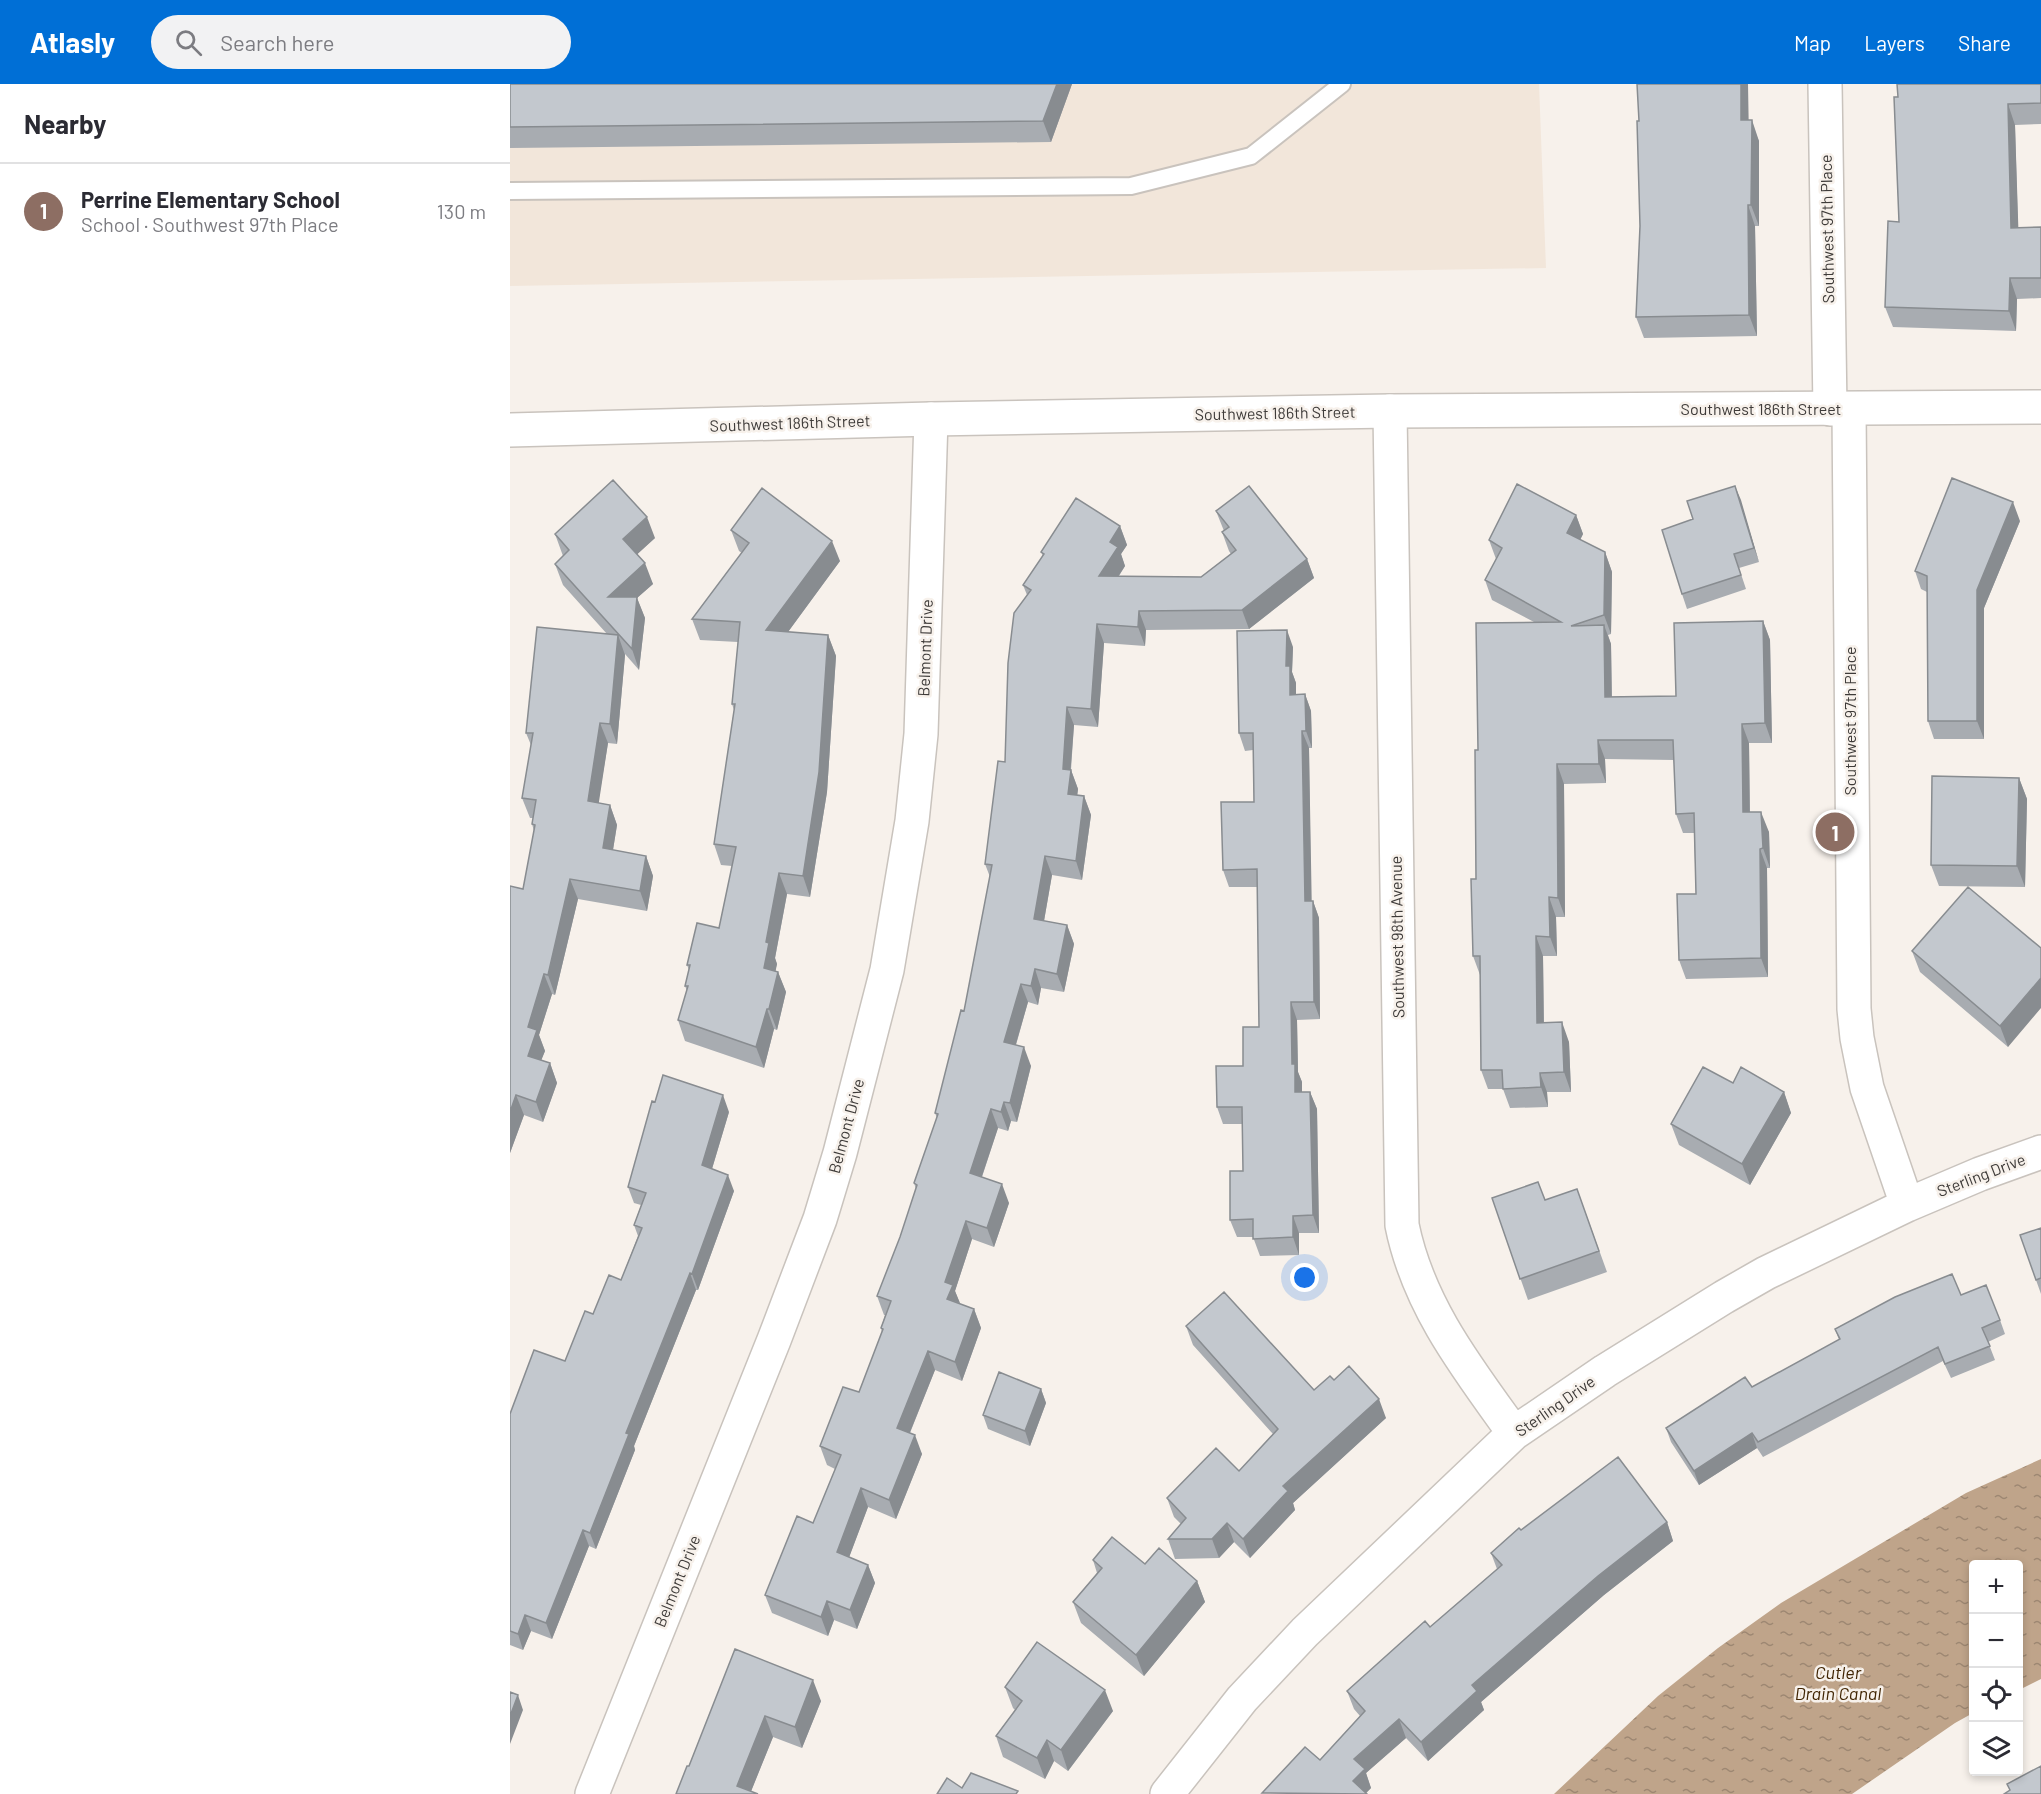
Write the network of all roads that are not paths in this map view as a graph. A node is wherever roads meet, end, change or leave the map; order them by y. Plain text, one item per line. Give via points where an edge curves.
1 (1342, 84) edge
2 (1825, 84) edge
3 (510, 191) edge
4 (2041, 407) edge
5 (1839, 409) junction
6 (1390, 411) junction
7 (931, 419) junction
8 (510, 430) edge
9 (2041, 1152) edge
10 (1907, 1205) junction
11 (1514, 1433) junction
12 (592, 1794) edge
13 (1167, 1794) edge

1 - 3 lane via 1251,156 1131,186
2 - 5 street, Southwest 97th Place
4 - 5 street, Southwest 186th Street
5 - 6 street, Southwest 186th Street
5 - 10 street, Southwest 97th Place via 1854,1009 1867,1088
6 - 7 street, Southwest 186th Street
6 - 11 street, Southwest 98th Avenue via 1402,1225 1411,1264 1433,1312 1457,1354
7 - 8 street, Southwest 186th Street
7 - 12 street, Belmont Drive via 921,734 912,821 887,970 820,1219
9 - 10 street, Sterling Drive
10 - 11 street, Sterling Drive via 1724,1297
11 - 13 street, Sterling Drive via 1305,1632 1242,1699

